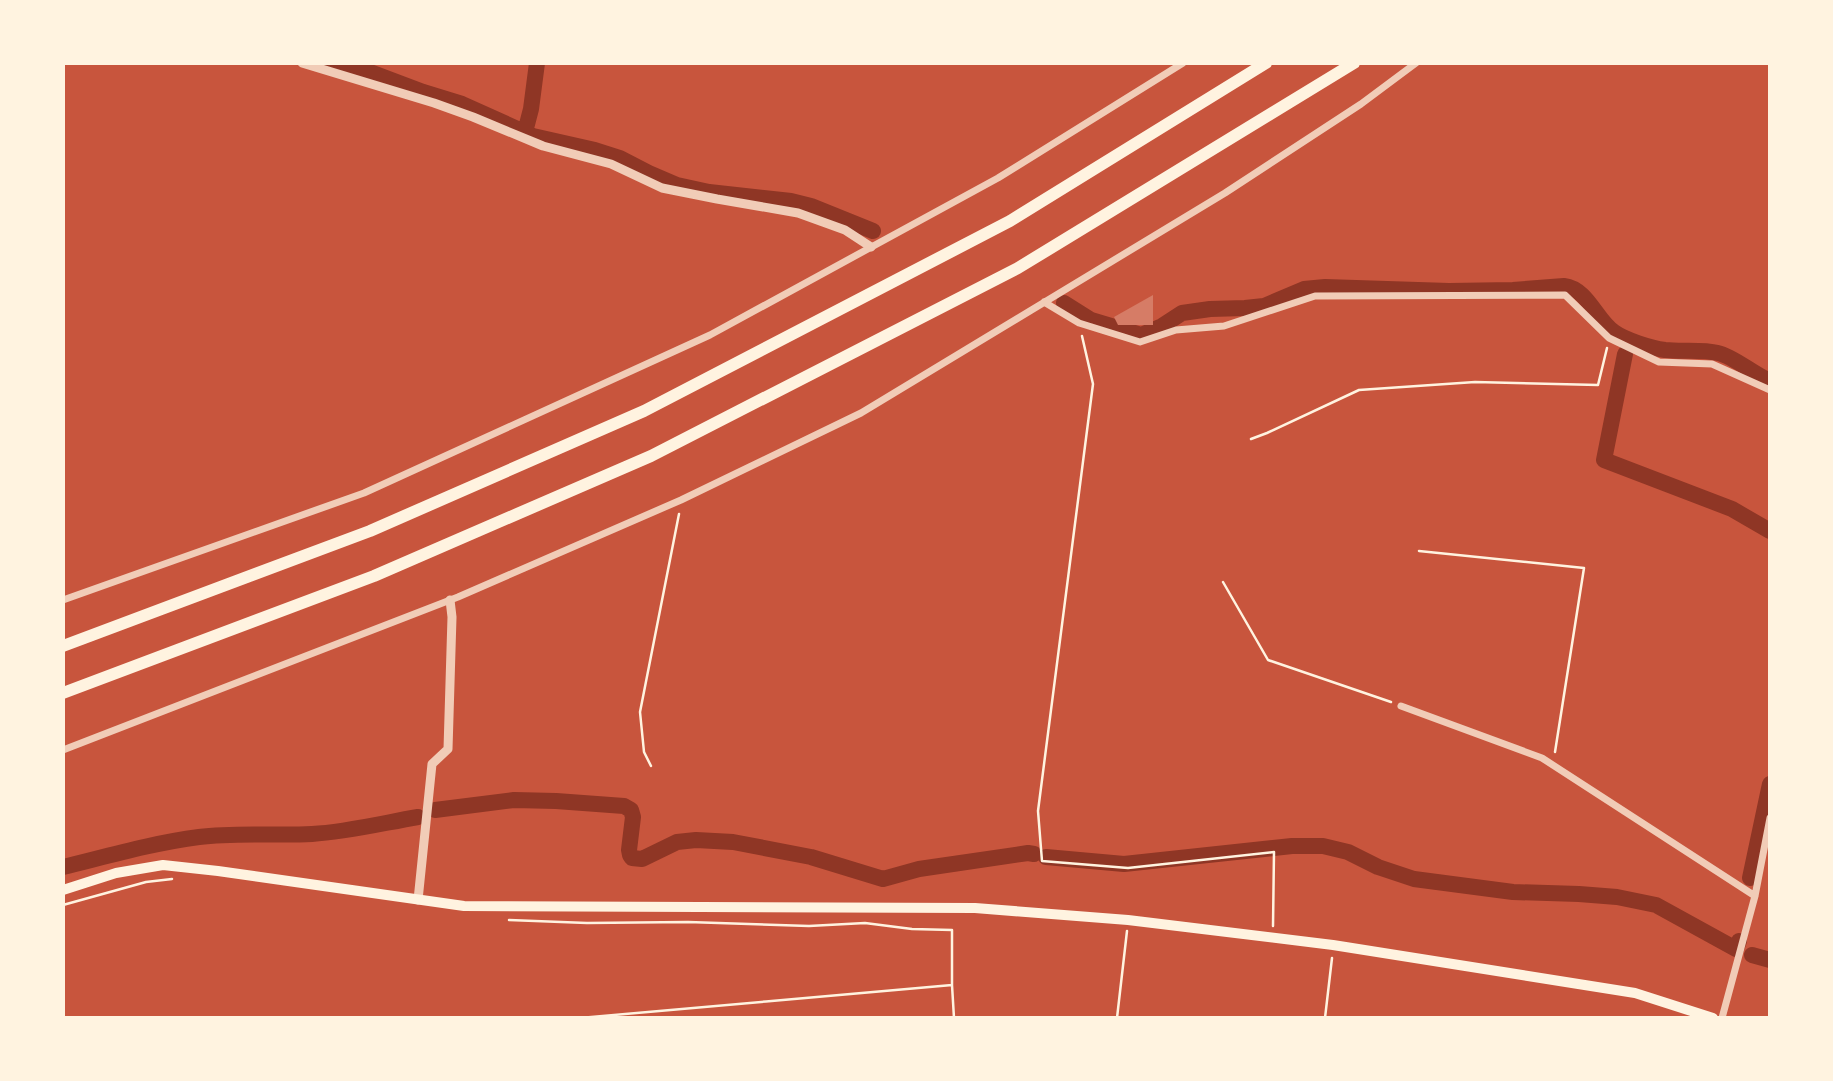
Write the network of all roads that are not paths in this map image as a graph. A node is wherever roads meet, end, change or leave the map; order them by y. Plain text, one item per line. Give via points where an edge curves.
1 (302, 63) edge
2 (1182, 63) edge
3 (1266, 63) edge
4 (1354, 63) edge
5 (1416, 63) edge
6 (872, 247) junction
7 (1044, 302) junction
8 (1770, 390) edge
9 (63, 600) edge
10 (450, 600) junction
11 (63, 646) edge
12 (63, 693) edge
13 (1401, 706) road end
14 (63, 750) edge
15 (1770, 818) edge
16 (63, 890) edge
17 (1755, 896) junction
18 (418, 900) junction
19 (1713, 1018) edge
20 (1722, 1018) edge

1 - 6 street via 434,103 543,146 611,164 662,188 798,213 845,230
2 - 6 street via 998,178
3 - 11 highway via 1010,221 644,411 370,531
4 - 12 highway via 1018,268 651,456 374,576
5 - 7 street via 1225,193
6 - 9 street via 710,335 364,493
7 - 8 street via 1079,323 1140,342 1176,330 1224,326 1315,296 1565,295 1609,338 1659,362 1712,364
7 - 10 street via 861,413 681,500
10 - 14 street
10 - 18 street via 448,748 432,764
13 - 17 street via 1542,758
15 - 17 street
16 - 18 main road via 116,873 163,865
17 - 20 street
18 - 19 main road via 505,908 975,908 1128,920 1333,945 1635,993

